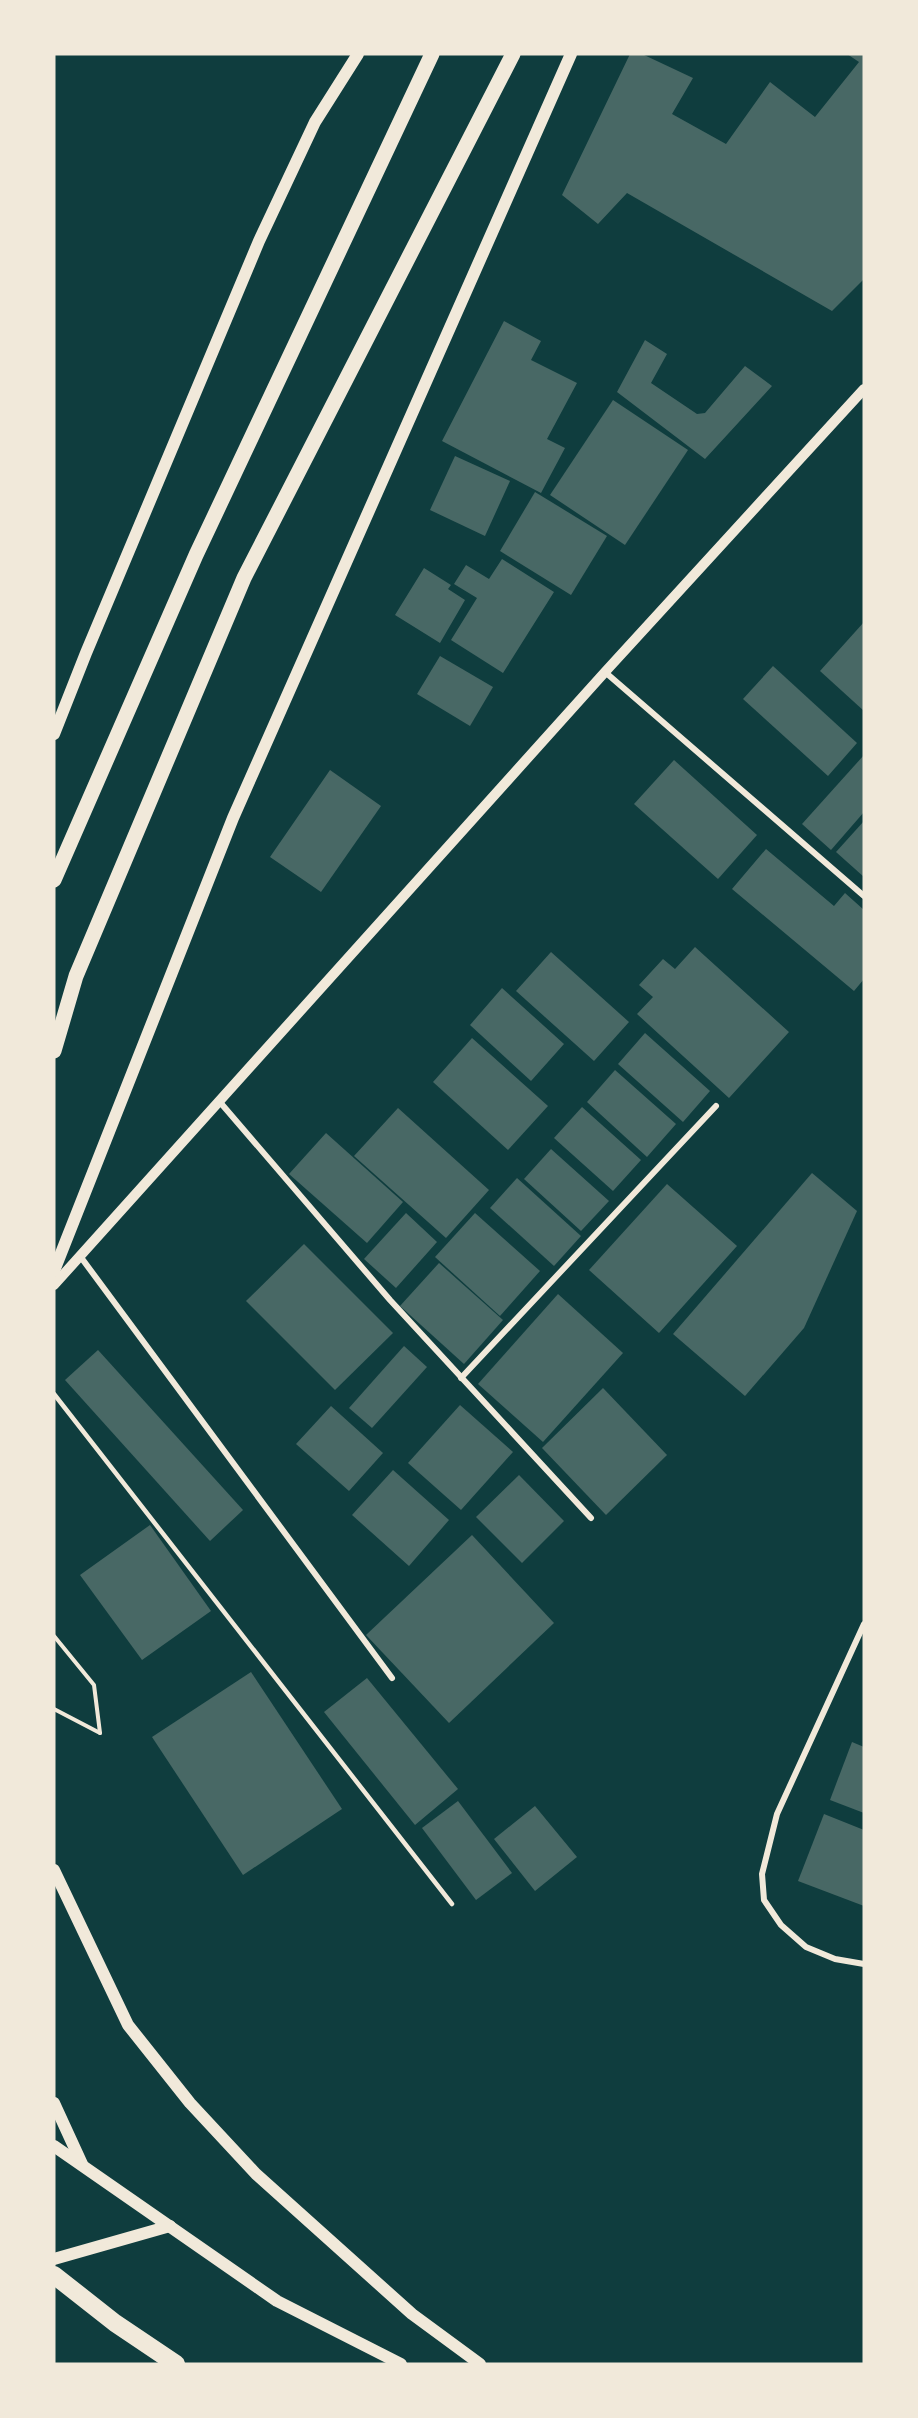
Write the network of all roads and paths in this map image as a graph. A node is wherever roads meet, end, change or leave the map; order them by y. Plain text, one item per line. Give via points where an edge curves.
1 (358, 54) edge
2 (432, 54) edge
3 (513, 54) edge
4 (572, 54) edge
5 (864, 389) edge
6 (605, 672) junction
7 (54, 734) edge
8 (54, 880) edge
9 (864, 896) edge
10 (54, 1051) edge
11 (219, 1101) junction
12 (716, 1106) dead end
13 (80, 1256) junction
14 (54, 1271) edge
15 (54, 1285) edge
16 (461, 1378) junction
17 (54, 1394) edge
18 (591, 1518) dead end
19 (864, 1624) edge
20 (54, 1636) edge
21 (392, 1678) dead end
22 (54, 1709) edge
23 (54, 1870) edge
24 (452, 1904) dead end
25 (864, 1964) edge
26 (54, 2103) edge
27 (54, 2146) edge
28 (83, 2166) junction
29 (170, 2226) junction
30 (54, 2259) edge
31 (54, 2275) edge
32 (176, 2364) edge
33 (401, 2364) edge
34 (480, 2364) edge

1 - 7 main road via 315,122 260,241
2 - 8 main road via 196,555
3 - 10 main road via 244,578 76,976
4 - 14 main road via 233,818
5 - 6 street
6 - 9 street
6 - 11 street
11 - 13 street
11 - 16 street
12 - 16 street
13 - 15 street
13 - 21 street
16 - 18 street
17 - 24 lane
19 - 25 street via 777,1814 762,1874 764,1900 781,1925 806,1947 835,1959
20 - 22 path via 94,1685 100,1733
23 - 34 main road via 128,2025 190,2103 256,2174 403,2306
26 - 28 main road
27 - 28 main road
28 - 29 main road
29 - 30 main road
29 - 33 main road via 278,2301
31 - 32 highway

